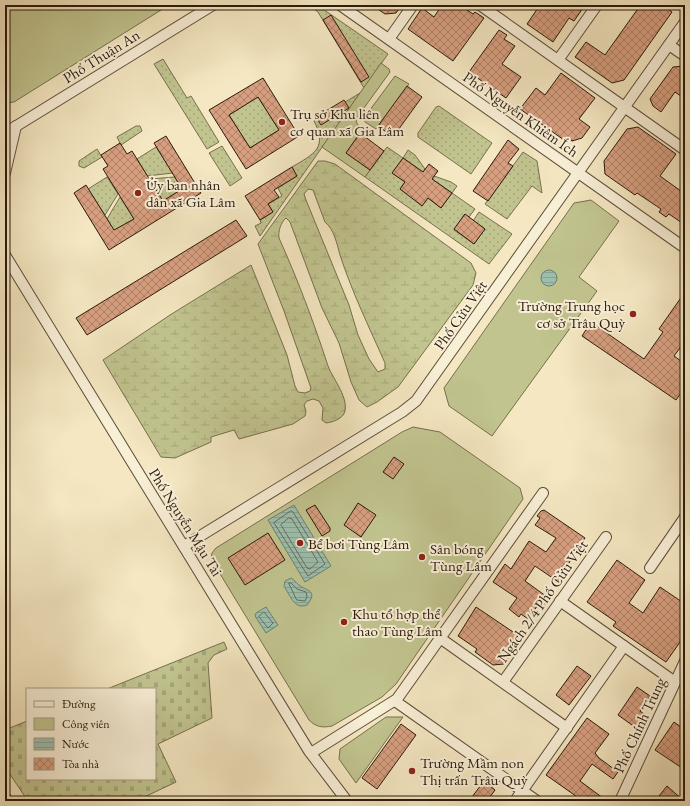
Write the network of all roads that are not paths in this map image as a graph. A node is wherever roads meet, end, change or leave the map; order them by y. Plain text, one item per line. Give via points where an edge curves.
1 (213, 5) edge
2 (340, 5) edge
3 (413, 5) edge
4 (480, 5) edge
5 (598, 5) edge
6 (685, 22) edge
7 (389, 39) junction
8 (669, 45) junction
9 (685, 56) edge
10 (558, 60) junction
11 (625, 107) junction
12 (5, 123) edge
13 (16, 126) junction
14 (5, 133) edge
15 (685, 150) edge
16 (5, 173) edge
17 (578, 173) junction
18 (685, 248) edge
19 (5, 255) edge
20 (543, 493) dead end
21 (685, 518) edge
22 (606, 537) dead end
23 (184, 546) junction
24 (650, 568) dead end
25 (560, 601) junction
26 (440, 638) junction
27 (624, 646) junction
28 (685, 662) edge
29 (502, 682) junction
30 (675, 682) junction
31 (395, 701) junction
32 (567, 728) junction
33 (311, 753) junction
34 (522, 790) junction
35 (5, 797) edge
36 (8, 801) edge
37 (347, 801) edge
38 (515, 801) edge
39 (537, 801) edge
40 (620, 801) edge

1 - 13 street, Phố Thuận An
2 - 7 street, Phố Nguyễn Khiêm Ích
3 - 7 street
4 - 10 street
5 - 10 street
6 - 8 street, Phố Cửu Việt
7 - 17 street, Phố Nguyễn Khiêm Ích
8 - 9 street
8 - 11 street, Phố Cửu Việt
10 - 11 street
11 - 15 street
11 - 17 street, Phố Cửu Việt
12 - 13 street
13 - 14 street, Phố Thuận An
13 - 16 street
17 - 18 street, Phố Nguyễn Khiêm Ích
17 - 23 street, Phố Cửu Việt via 415,402
19 - 23 street, Phố Nguyễn Mậu Tài
20 - 26 street
21 - 24 street
22 - 25 street, Ngách 2/4 Phố Cửu Việt
23 - 33 street, Phố Nguyễn Mậu Tài
25 - 27 street
25 - 29 street, Ngách 2/4 Phố Cửu Việt
26 - 29 street
26 - 31 street
27 - 30 street
27 - 32 street
28 - 30 street, Phố Chính Trung
29 - 32 street
30 - 40 street, Phố Chính Trung
31 - 33 street
31 - 34 street
32 - 34 street
33 - 37 street, Phố Nguyễn Mậu Tài
34 - 38 street
34 - 39 street
35 - 36 street

